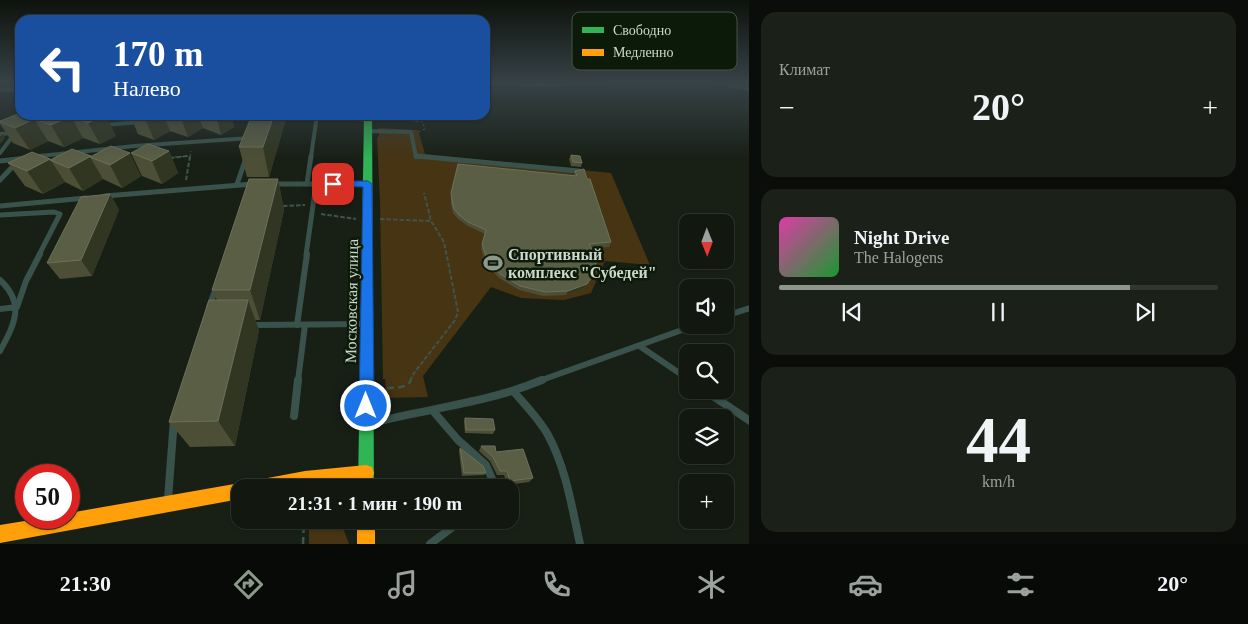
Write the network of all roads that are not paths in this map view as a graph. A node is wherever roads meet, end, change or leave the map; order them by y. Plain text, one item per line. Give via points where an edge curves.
1 (316, 120) edge
2 (148, 121) edge
3 (365, 122) edge
4 (99, 126) edge
5 (24, 132) edge
6 (15, 133) junction
7 (0, 134) edge
8 (251, 146) edge
9 (0, 153) edge
10 (248, 154) edge
11 (21, 157) junction
12 (0, 161) edge
13 (580, 171) edge
14 (0, 180) edge
15 (237, 184) junction
16 (251, 184) junction
17 (261, 184) edge
18 (270, 184) edge
19 (307, 184) junction
20 (316, 184) junction
21 (368, 184) junction
22 (249, 192) edge
23 (99, 197) edge
24 (89, 198) edge
25 (0, 206) edge
26 (0, 215) edge
27 (0, 280) edge
28 (218, 280) edge
29 (17, 307) junction
30 (749, 308) edge
31 (0, 309) edge
32 (734, 313) edge
33 (206, 316) edge
34 (367, 324) junction
35 (240, 325) edge
36 (297, 325) junction
37 (305, 325) junction
38 (679, 332) edge
39 (641, 347) junction
40 (0, 351) edge
41 (679, 372) edge
42 (514, 392) junction
43 (717, 399) edge
44 (433, 411) junction
45 (175, 415) edge
46 (294, 416) dead end
47 (749, 421) edge
48 (366, 424) junction
49 (366, 473) junction
50 (305, 479) edge
51 (366, 479) edge
52 (494, 479) edge
53 (231, 492) edge
54 (167, 504) junction
55 (366, 529) edge
56 (450, 529) edge
57 (0, 534) edge
58 (366, 544) edge
59 (430, 544) edge
60 (580, 544) edge

1 - 19 lane
2 - 4 lane
3 - 13 lane via 411,132 416,157
3 - 21 main road, Московская улица
5 - 6 lane
6 - 7 lane
6 - 9 lane
8 - 11 lane via 254,137
10 - 15 lane
11 - 12 lane
11 - 14 lane
15 - 16 lane
15 - 23 lane
16 - 17 lane
16 - 22 lane
18 - 19 lane
19 - 20 lane
20 - 21 lane
20 - 36 lane
21 - 34 main road, Московская улица
24 - 25 lane
26 - 29 lane via 60,214 26,281
27 - 29 lane via 8,286
28 - 33 lane
29 - 31 lane
29 - 40 lane via 14,325
30 - 32 lane
34 - 37 lane
34 - 48 main road, Московская улица
35 - 36 lane
36 - 37 lane
37 - 46 lane
38 - 39 lane
39 - 41 lane
39 - 42 lane
42 - 44 lane
42 - 60 lane via 551,441
43 - 47 lane
44 - 48 lane
44 - 52 lane via 457,439 481,457
45 - 54 lane
48 - 49 main road, Московская улица
49 - 50 main road
49 - 51 main road, Московская улица
53 - 54 main road
54 - 57 main road
55 - 58 main road
56 - 59 lane

